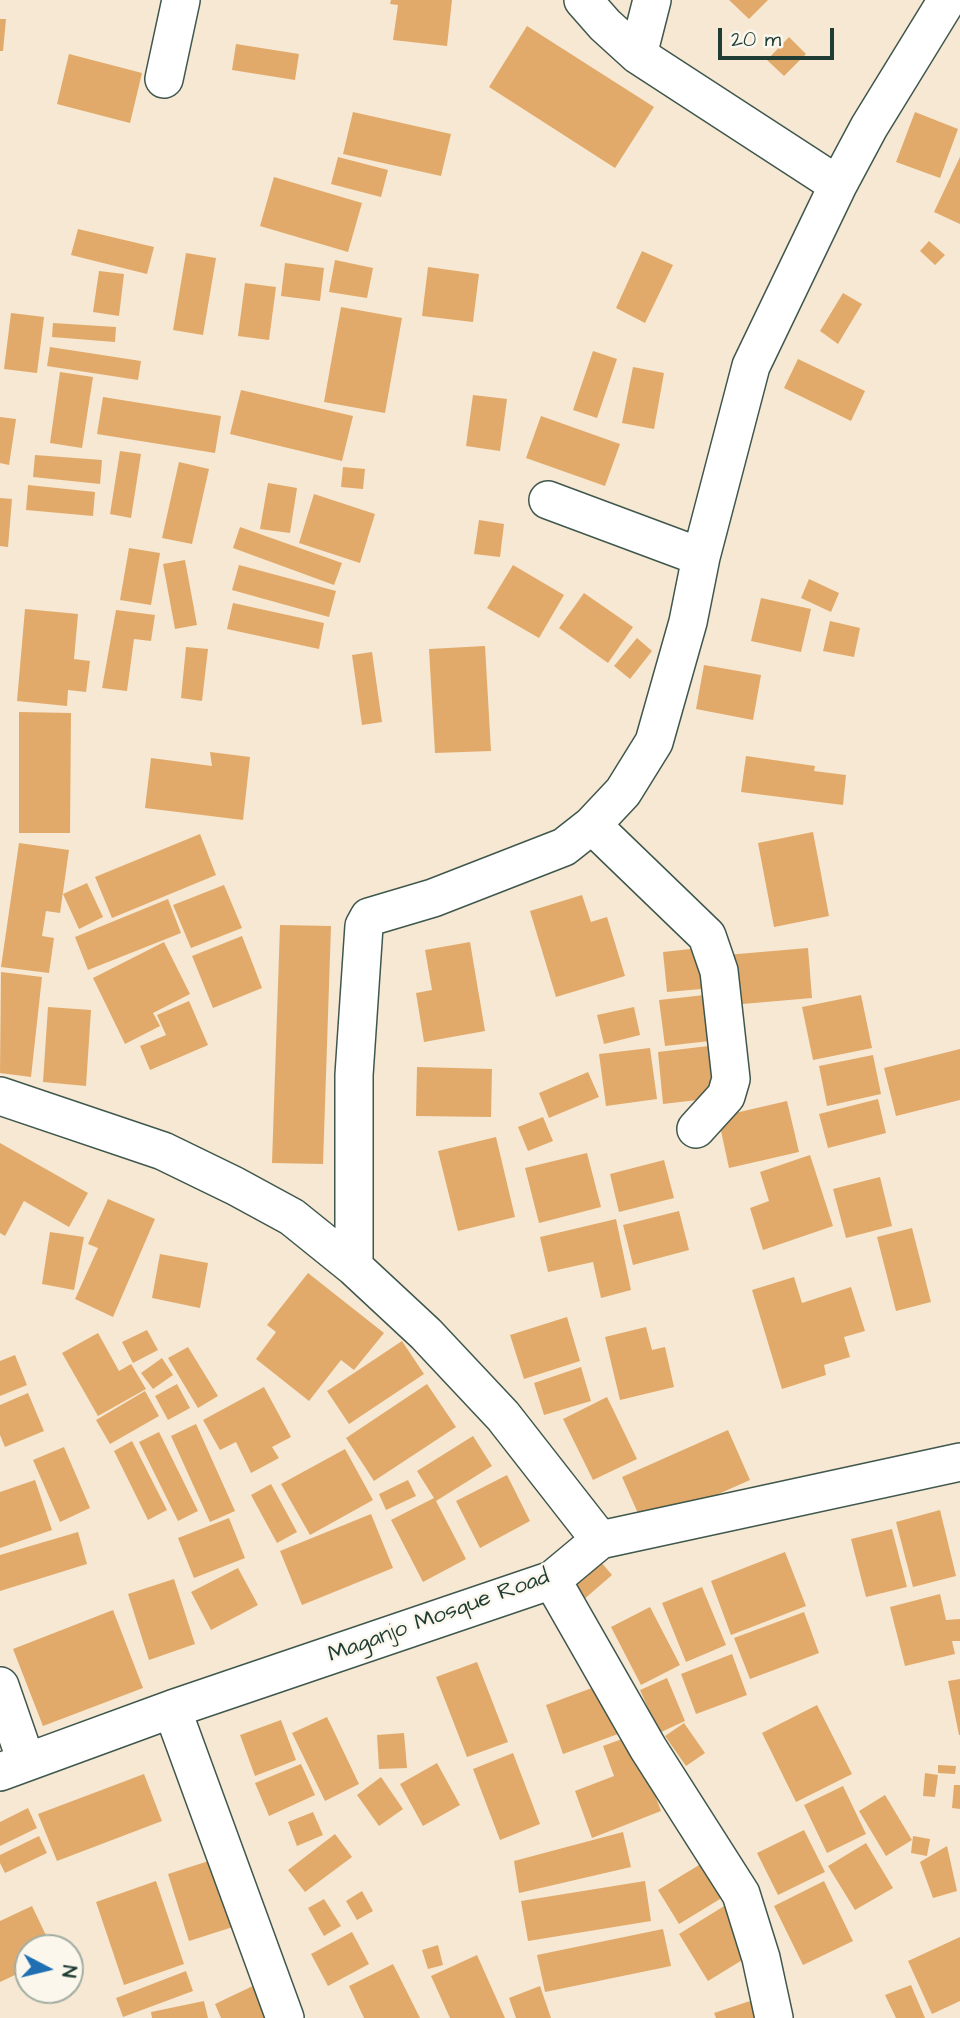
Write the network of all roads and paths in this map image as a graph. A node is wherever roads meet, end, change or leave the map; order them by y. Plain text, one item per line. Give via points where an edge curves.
1 (181, 0) edge
2 (583, 0) edge
3 (652, 0) edge
4 (947, 0) edge
5 (638, 55) junction
6 (164, 79) dead end
7 (838, 185) junction
8 (548, 500) dead end
9 (701, 557) junction
10 (592, 825) junction
11 (0, 1096) edge
12 (696, 1129) dead end
13 (354, 1267) junction
14 (959, 1465) edge
15 (600, 1540) junction
16 (552, 1580) junction
17 (0, 1686) edge
18 (172, 1709) junction
19 (13, 1766) edge
20 (285, 2018) edge
21 (774, 2018) edge

1 - 6 street
2 - 5 street
3 - 5 street
4 - 7 street
5 - 7 street
7 - 9 street via 751,366
8 - 9 street
9 - 10 street via 654,742 623,792
10 - 12 street via 707,936 715,959 731,1079 726,1096
10 - 13 street via 564,848 369,917 364,926 354,1075
11 - 13 street via 163,1151 235,1185 292,1217
13 - 15 street via 426,1334 503,1416
14 - 15 street, Maganjo Mosque Road
15 - 16 street, Maganjo Mosque Road
16 - 18 street, Maganjo Mosque Road
16 - 21 street via 648,1748 740,1894
17 - 19 street
18 - 19 street, Maganjo Mosque Road
18 - 20 street

